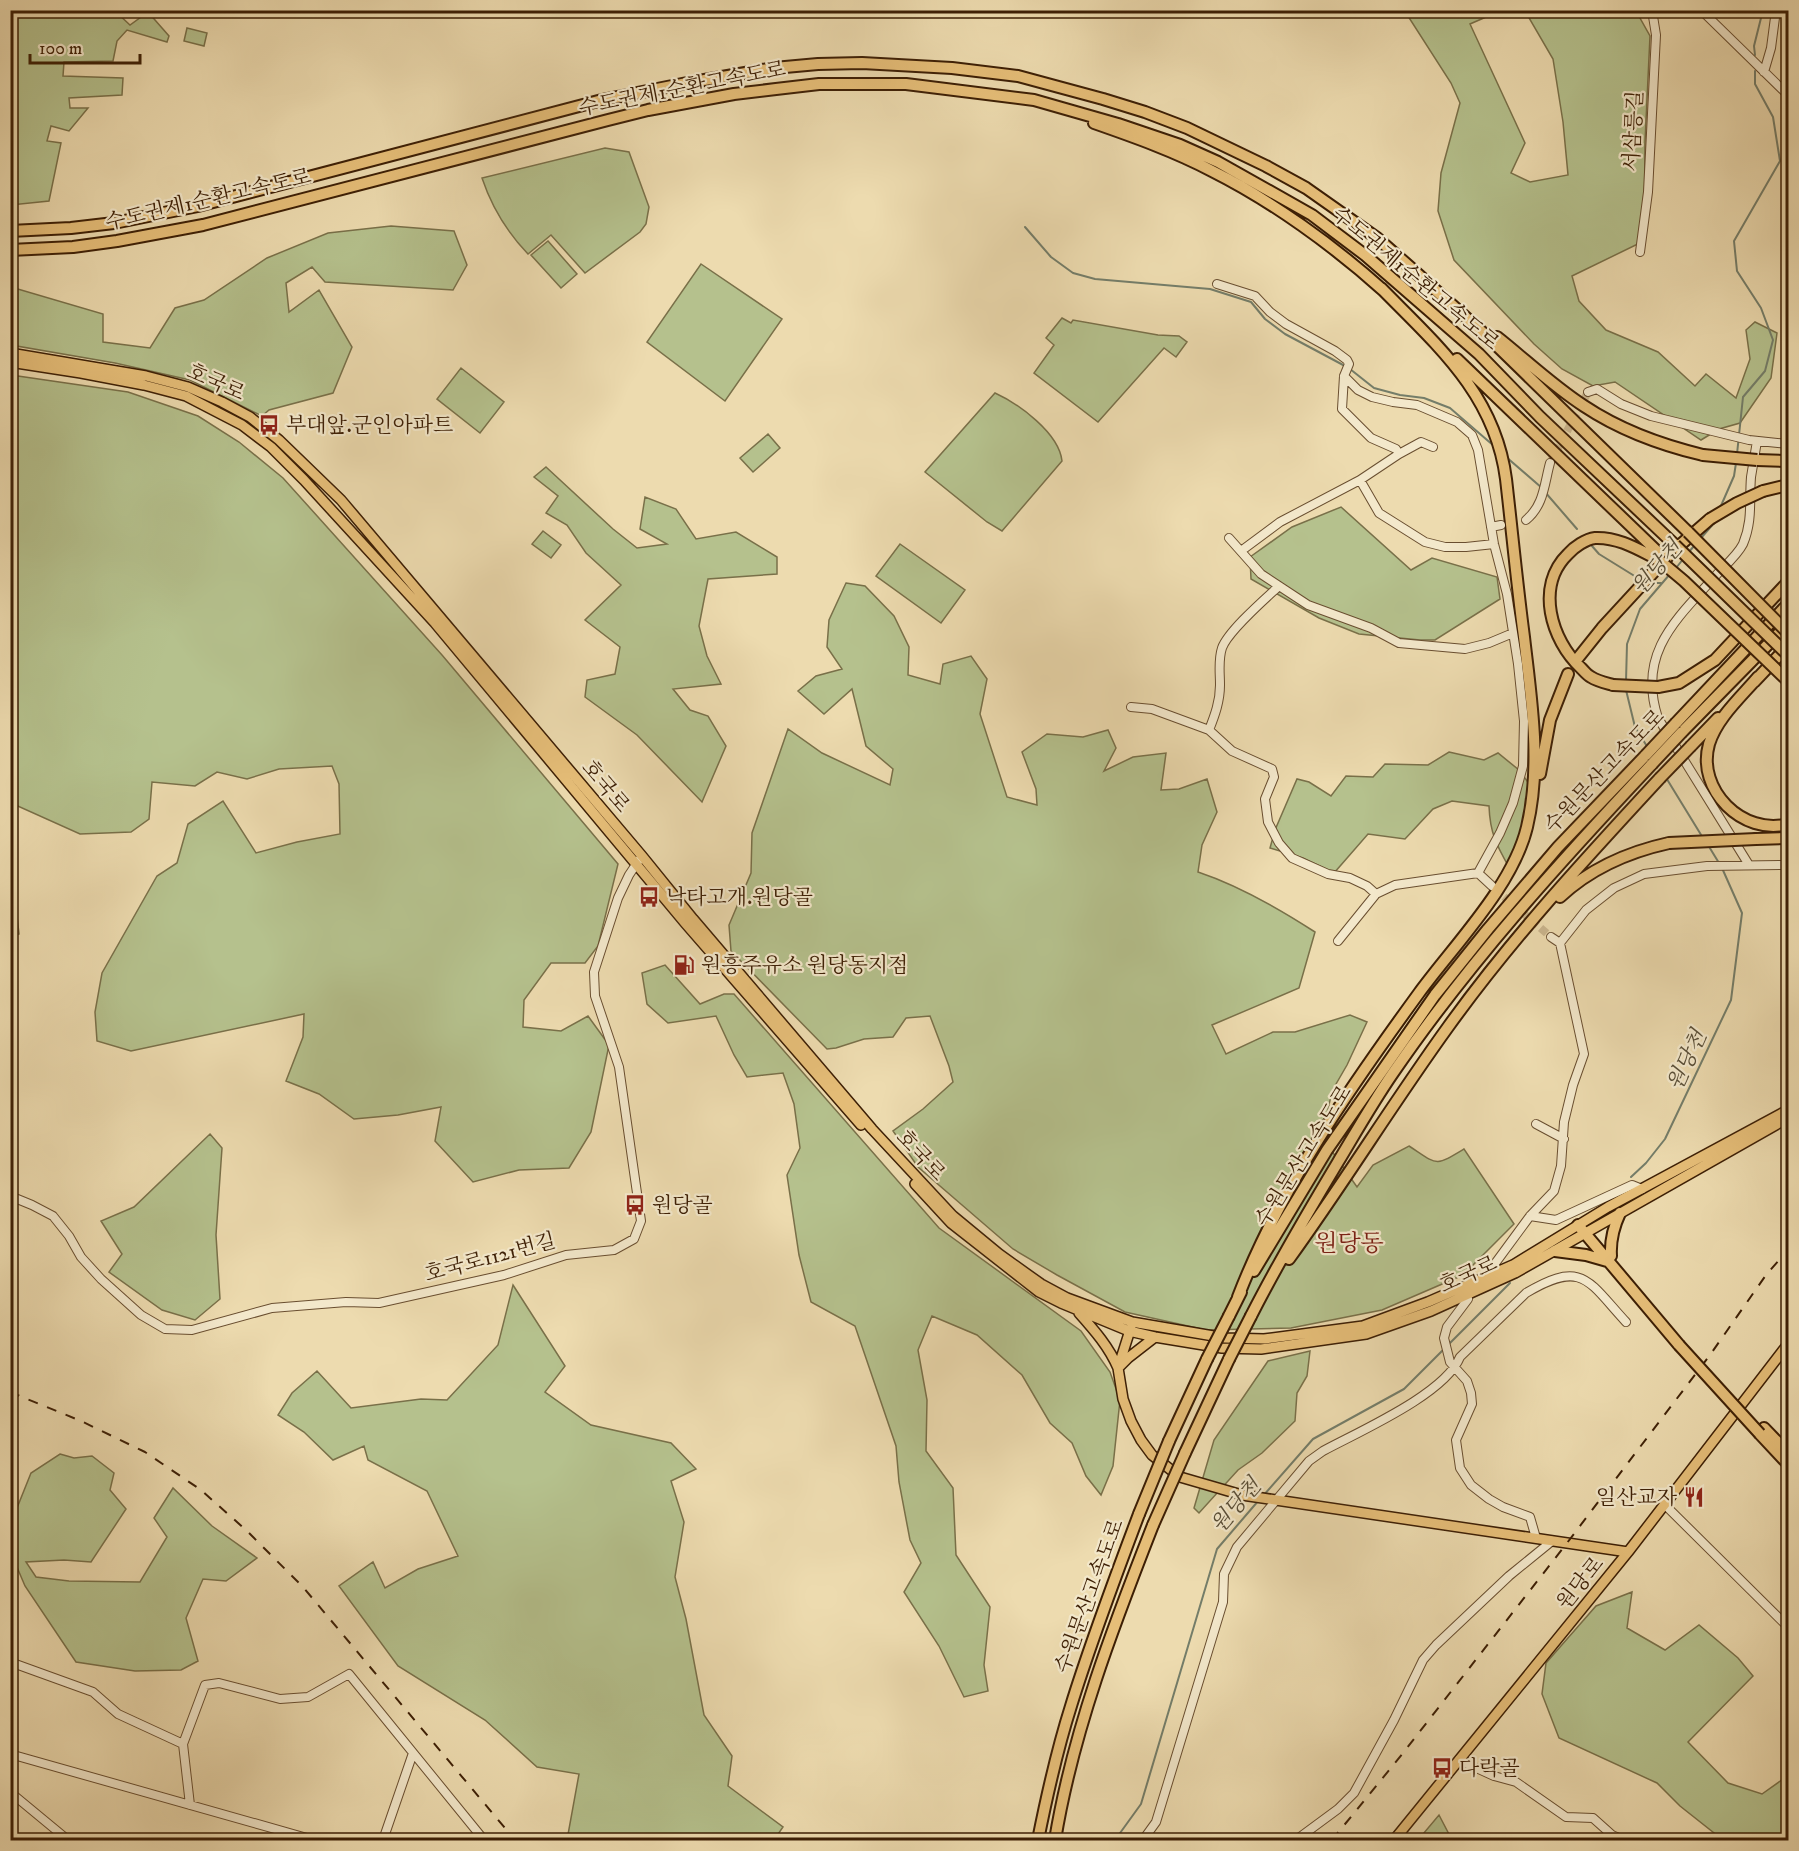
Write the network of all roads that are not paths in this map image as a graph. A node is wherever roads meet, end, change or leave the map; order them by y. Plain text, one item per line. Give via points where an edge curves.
1 (1652, 10) edge
2 (1701, 10) edge
3 (1776, 10) edge
4 (1764, 72) junction
5 (1788, 95) edge
6 (1013, 97) junction
7 (10, 231) edge
8 (10, 250) edge
9 (1640, 252) dead end
10 (1411, 268) junction
11 (1217, 284) dead end
12 (1381, 288) junction
13 (10, 353) edge
14 (10, 362) edge
15 (1345, 375) junction
16 (1588, 392) dead end
17 (1753, 440) junction
18 (1788, 444) edge
19 (1433, 447) dead end
20 (1399, 454) junction
21 (1788, 461) edge
22 (1550, 463) tunnel mouth
23 (1360, 480) junction
24 (1788, 485) edge
25 (1526, 520) dead end
26 (1501, 525) dead end
27 (1491, 527) junction
28 (1229, 538) dead end
29 (1494, 544) junction
30 (1241, 551) junction
31 (1661, 558) junction
32 (1788, 582) edge
33 (1279, 585) junction
34 (1788, 604) edge
35 (1788, 624) edge
36 (1513, 633) junction
37 (1788, 633) edge
38 (1788, 646) edge
39 (1788, 655) edge
40 (1578, 658) dead end
41 (1568, 674) dead end
42 (1758, 677) junction
43 (1788, 681) edge
44 (1131, 707) dead end
45 (1679, 728) junction
46 (1209, 730) junction
47 (1649, 759) junction
48 (1788, 824) edge
49 (1524, 838) junction
50 (1788, 838) edge
51 (639, 860) junction
52 (1745, 865) junction
53 (1788, 865) edge
54 (1478, 873) junction
55 (1492, 886) tunnel mouth
56 (1376, 894) junction
57 (1551, 937) tunnel mouth
58 (1338, 941) dead end
59 (1560, 943) junction
60 (1499, 960) junction
61 (1788, 1110) edge
62 (1788, 1118) edge
63 (1536, 1124) dead end
64 (1564, 1139) junction
65 (1642, 1189) junction
66 (10, 1196) edge
67 (1620, 1213) junction
68 (1530, 1216) junction
69 (1584, 1228) junction
70 (1555, 1251) junction
71 (1610, 1258) junction
72 (1491, 1269) dead end
73 (1238, 1297) junction
74 (1468, 1299) dead end
75 (1259, 1301) junction
76 (1076, 1309) junction
77 (1626, 1322) dead end
78 (1131, 1327) junction
79 (1155, 1337) junction
80 (1788, 1344) edge
81 (1453, 1365) junction
82 (1118, 1368) junction
83 (1762, 1431) junction
84 (1788, 1453) edge
85 (1788, 1464) edge
86 (1275, 1499) junction
87 (1664, 1504) junction
88 (1536, 1539) junction
89 (1552, 1541) junction
90 (1628, 1552) junction
91 (1788, 1627) edge
92 (10, 1662) edge
93 (183, 1744) junction
94 (412, 1753) junction
95 (10, 1754) edge
96 (1459, 1760) junction
97 (10, 1792) edge
98 (190, 1805) junction
99 (68, 1840) edge
100 (314, 1840) edge
101 (383, 1840) edge
102 (484, 1840) edge
103 (1038, 1840) edge
104 (1055, 1840) edge
105 (1143, 1840) edge
106 (1296, 1840) edge
107 (1394, 1840) edge
108 (1624, 1840) edge

1 - 9 street, 서삼릉길 via 1656,35 1648,192
2 - 4 street
3 - 4 street
4 - 5 street
6 - 8 highway, 수도권제1순환고속도로 via 906,84 863,83 734,94 648,110 203,225 73,248
6 - 12 highway via 1133,137 1212,171 1294,220
6 - 39 highway, 수도권제1순환고속도로, bridge via 1077,111 1179,145 1218,162 1312,215 1365,255 1479,354
7 - 10 highway, 수도권제1순환고속도로 via 114,223 198,206 643,91 774,68 862,63 1018,76 1155,116 1227,146 1306,188 1377,238
10 - 21 highway, bridge via 1556,386 1620,427 1702,454
10 - 37 highway, 수도권제1순환고속도로, bridge via 1492,341
11 - 15 street via 1254,296 1286,324 1335,351 1349,364
12 - 31 highway
12 - 49 highway via 1472,387 1498,441 1506,479 1533,727 1533,788
13 - 51 main road, 호국로 via 178,384 222,402 279,440 341,500
14 - 51 main road, 호국로 via 186,396 242,426 271,447 435,624
15 - 20 street via 1342,410 1371,438
15 - 27 street via 1358,390 1372,397 1417,405 1457,422 1472,435
16 - 17 street via 1597,389 1651,416
17 - 18 street
17 - 52 street via 1749,528 1742,547 1667,632 1657,653 1651,698 1658,718
19 - 20 street via 1420,442
20 - 23 street
22 - 25 street via 1536,512
23 - 29 street via 1379,513 1425,542 1445,547
23 - 30 street via 1280,522
24 - 40 highway, bridge via 1763,491 1710,519 1650,575
26 - 27 street
27 - 29 street
28 - 30 street
29 - 36 street
30 - 33 street via 1261,574
31 - 32 highway, bridge via 1610,539 1593,538 1559,562 1552,580 1551,623 1562,646 1590,677 1612,685 1658,687 1679,683 1715,660
31 - 43 highway, bridge
33 - 36 street via 1308,605 1399,642 1465,649
33 - 46 street via 1223,646 1218,704
34 - 45 highway, 수원문산고속도로
35 - 45 highway, 수원문산고속도로
36 - 54 street via 1524,721 1523,766 1513,803
38 - 42 highway
41 - 49 highway via 1550,720 1533,812
42 - 48 highway via 1718,725 1707,764 1719,796 1732,811 1758,824
42 - 60 highway, bridge via 1660,778
44 - 46 street via 1152,709
45 - 47 highway, 수원문산고속도로, bridge
46 - 56 street via 1232,751 1272,769 1274,777 1265,799 1268,822 1292,858 1350,878
47 - 73 highway, 수원문산고속도로 via 1558,847 1435,995 1327,1150
47 - 75 highway, 수원문산고속도로 via 1474,964 1393,1073
49 - 73 highway via 1492,897 1361,1073 1312,1148 1254,1257
50 - 60 highway, bridge via 1669,843 1610,862 1576,883
51 - 66 street, 호국로1121번길 via 618,898 594,972 595,996 619,1067 641,1221 634,1239 614,1250 566,1255 504,1275 379,1303 272,1308 192,1330 165,1329 141,1316 100,1279 53,1216
51 - 76 main road, 호국로 via 686,924 951,1223 1039,1292
51 - 78 main road, 호국로 via 872,1129 953,1216 1041,1284
52 - 53 street
52 - 59 street via 1644,874 1614,888 1586,910
54 - 55 street
54 - 56 street via 1395,885
56 - 58 street
57 - 59 street
59 - 64 street via 1584,1054 1564,1122
60 - 75 highway via 1399,1096
61 - 65 main road, 호국로
62 - 67 main road, 호국로
63 - 64 street
64 - 68 street via 1554,1191
65 - 68 street via 1632,1185 1556,1220
65 - 69 main road, 호국로
67 - 69 main road, 호국로
67 - 71 highway via 1614,1226
68 - 72 street
69 - 70 main road, 호국로
69 - 71 highway
69 - 78 main road, 호국로 via 1513,1265 1363,1326 1264,1339
70 - 71 highway
70 - 79 main road, 호국로 via 1431,1311 1366,1334 1262,1349 1222,1348
71 - 83 highway
73 - 103 highway, 수원문산고속도로, bridge via 1169,1442 1105,1604 1070,1707
74 - 81 street via 1447,1327 1444,1338
75 - 104 highway, 수원문산고속도로, bridge via 1185,1453 1120,1612 1066,1782
76 - 78 main road, 호국로
76 - 82 main road via 1111,1352
77 - 81 street via 1588,1281 1574,1275 1561,1276 1526,1293
78 - 79 main road, 호국로
78 - 82 main road
79 - 82 main road
80 - 87 main road, 원당로
81 - 86 street via 1420,1399 1309,1461
81 - 88 street via 1467,1381 1472,1404 1456,1440 1460,1468 1471,1485 1489,1499 1530,1518
82 - 86 main road via 1131,1421 1152,1455 1180,1477 1242,1495
83 - 84 highway
83 - 85 highway
86 - 88 main road
86 - 105 street via 1237,1547 1224,1574 1223,1602 1156,1822
87 - 90 main road, 원당로
87 - 91 street
88 - 89 main road
89 - 90 main road
89 - 106 street via 1423,1660 1353,1792 1338,1809
90 - 96 main road, 원당로
92 - 93 street via 93,1692 118,1714
93 - 94 street via 205,1685 219,1683 280,1699 308,1697 349,1674
93 - 98 street
94 - 101 street
94 - 102 street
95 - 98 street
96 - 107 main road, 원당로
96 - 108 street via 1516,1782 1566,1817 1593,1818
97 - 99 street
98 - 100 street

